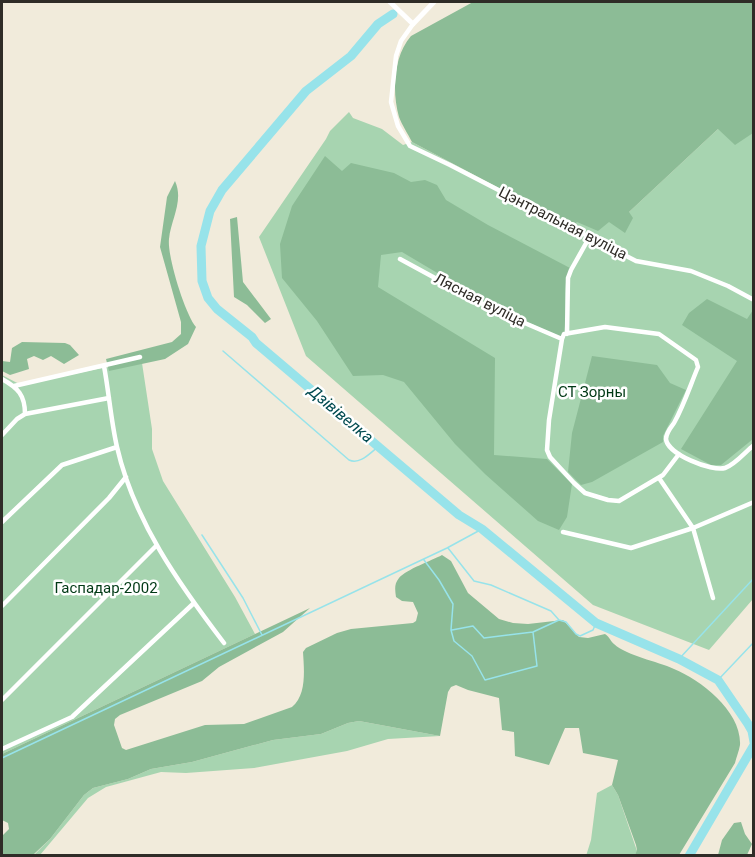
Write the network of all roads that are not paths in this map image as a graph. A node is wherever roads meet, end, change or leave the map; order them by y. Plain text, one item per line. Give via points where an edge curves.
1 (390, 2) edge
2 (434, 2) edge
3 (413, 24) junction
4 (588, 238) junction
5 (400, 259) dead end
6 (753, 300) edge
7 (567, 334) junction
8 (562, 339) junction
9 (140, 357) dead end
10 (104, 366) junction
11 (2, 379) edge
12 (14, 386) junction
13 (110, 398) junction
14 (25, 414) junction
15 (2, 435) edge
16 (753, 445) edge
17 (117, 447) junction
18 (679, 454) junction
19 (126, 477) junction
20 (658, 478) junction
21 (753, 502) edge
22 (2, 522) edge
23 (693, 528) junction
24 (563, 532) dead end
25 (156, 546) junction
26 (713, 598) dead end
27 (194, 603) junction
28 (2, 606) edge
29 (224, 644) dead end
30 (2, 700) edge
31 (2, 749) edge

1 - 3 street
2 - 3 street
3 - 4 street, Цэнтральная вуліца via 396,56 391,102 398,126 410,146
4 - 6 street, Цэнтральная вуліца via 636,261 691,271
4 - 7 street via 568,278
5 - 8 street, Лясная вуліца via 492,309
7 - 8 street
7 - 18 street via 605,327 659,334 696,360 698,367 666,436
8 - 20 street via 549,420 546,450 550,457 585,493 608,500 626,499
9 - 10 street
10 - 12 street
10 - 13 street
11 - 12 street
12 - 14 street via 25,402
13 - 14 street
13 - 17 street
14 - 15 street
16 - 18 street via 729,467 721,469 711,469
17 - 19 street
17 - 22 street via 62,465
18 - 20 street
19 - 25 street
19 - 28 street
20 - 23 street
21 - 23 street
23 - 24 street via 631,548
23 - 26 street
25 - 27 street
25 - 30 street
27 - 29 street
27 - 31 street via 72,717

